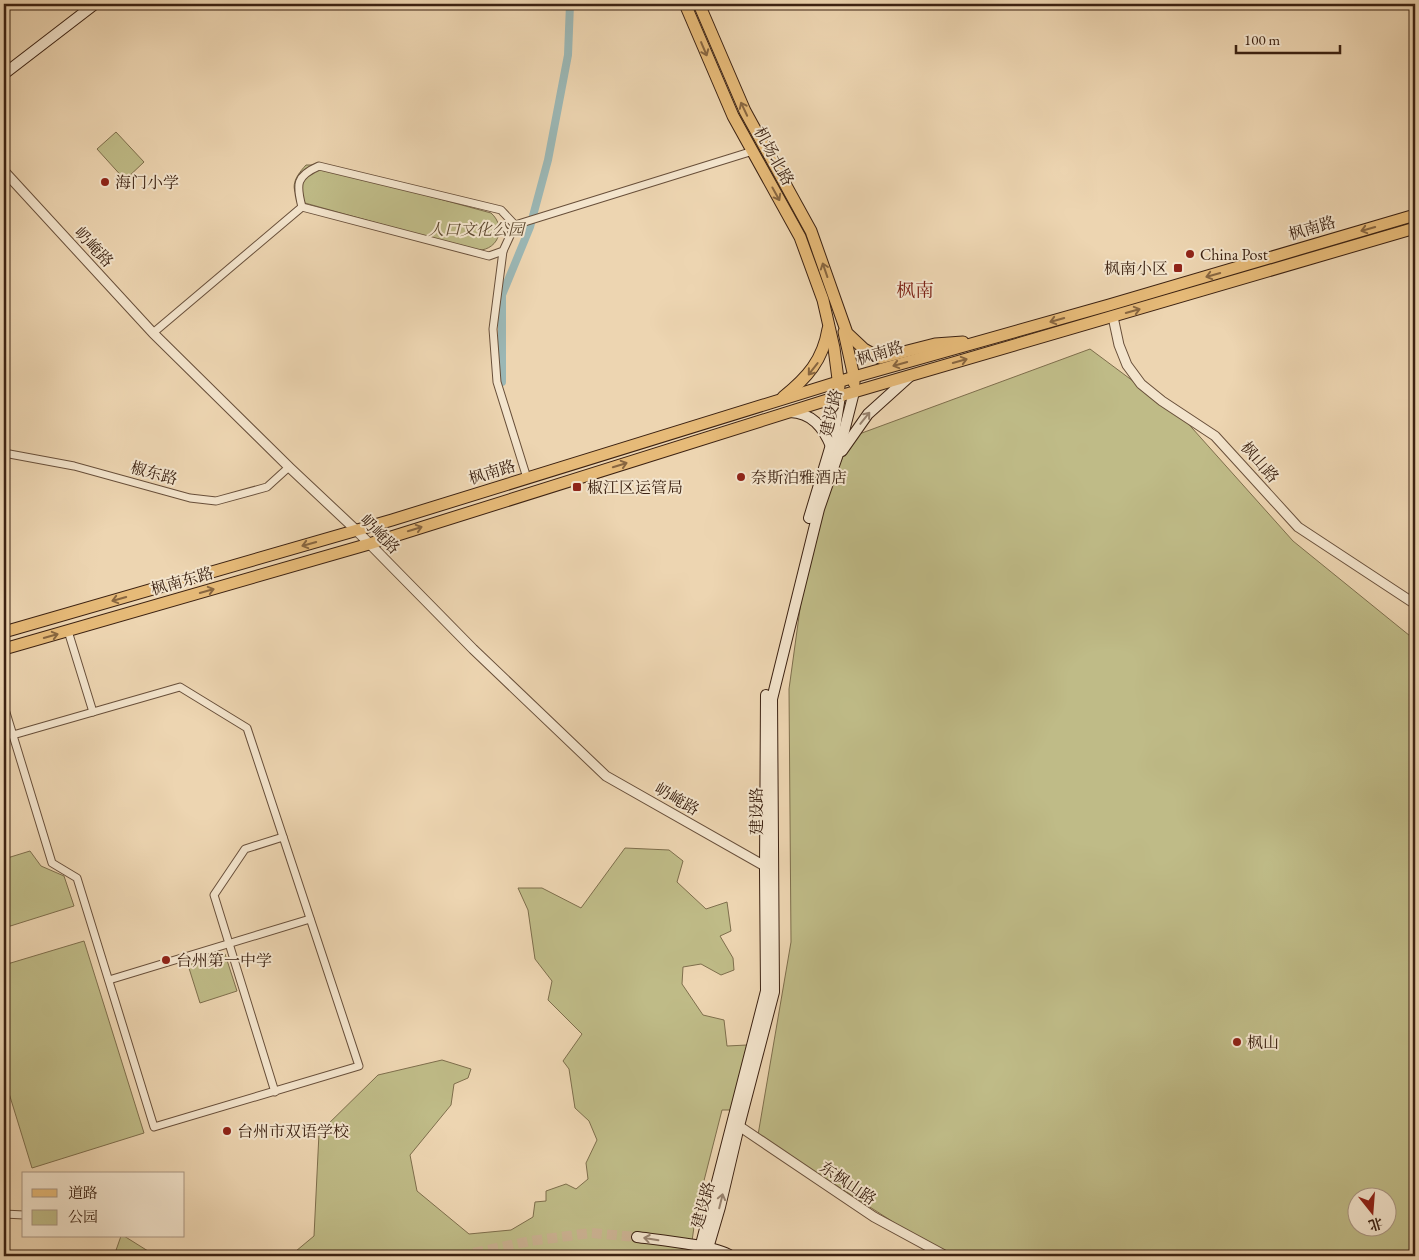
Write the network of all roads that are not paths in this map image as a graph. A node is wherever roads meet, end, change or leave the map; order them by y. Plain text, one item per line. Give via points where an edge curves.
1 (95, 4) edge
2 (685, 4) edge
3 (699, 4) edge
4 (4, 74) edge
5 (753, 151) junction
6 (4, 171) edge
7 (302, 207) junction
8 (1415, 215) edge
9 (515, 225) junction
10 (1415, 228) edge
11 (504, 251) junction
12 (841, 316) junction
13 (1113, 317) junction
14 (829, 325) junction
15 (153, 333) junction
16 (976, 343) junction
17 (910, 375) junction
18 (854, 376) junction
19 (839, 381) junction
20 (854, 392) junction
21 (840, 396) junction
22 (778, 400) junction
23 (789, 412) junction
24 (832, 446) junction
25 (4, 454) edge
26 (837, 458) junction
27 (289, 468) junction
28 (527, 478) junction
29 (356, 530) junction
30 (369, 544) junction
31 (1415, 604) edge
32 (68, 631) junction
33 (4, 632) edge
34 (4, 649) edge
35 (4, 706) edge
36 (93, 712) junction
37 (13, 735) junction
38 (283, 837) junction
39 (769, 868) junction
40 (310, 919) junction
41 (229, 944) junction
42 (109, 980) junction
43 (276, 1092) junction
44 (738, 1126) junction
45 (4, 1214) edge
46 (22, 1215) edge
47 (637, 1237) tunnel mouth
48 (702, 1252) edge
49 (630, 1256) edge
50 (636, 1256) edge
51 (731, 1256) edge
52 (946, 1256) edge

1 - 4 main road
2 -> 5 main road, 机场北路 via 733,116
12 -> 3 main road, 机场北路 via 811,231 745,111
5 - 9 street
5 -> 14 main road, 机场北路 via 800,237
6 - 15 street, 屷崦路
7 - 9 street via 298,191 300,180 306,172 318,166 501,210
7 - 11 street via 489,256
7 - 15 street
8 -> 16 main road, 枫南路
9 - 11 street
13 -> 10 main road, 枫南路
11 - 28 street via 493,329 497,382
12 - 16 main road via 852,340 880,358 935,344
12 - 18 main road, 建设路
17 -> 13 main road, 枫南路
13 - 31 street, 枫山路 via 1127,365 1141,384 1215,436 1298,527
14 - 19 main road, 机场北路
14 -> 22 main road via 823,350 813,369
15 - 27 street, 屷崦路
16 -> 18 main road, 枫南路
17 - 20 main road, 枫南路
26 -> 17 main road via 868,414
18 - 19 main road, 枫南路
18 - 20 main road, 建设路
19 - 21 main road, 机场北路
19 - 22 main road, 枫南路
20 - 21 main road, 枫南路
20 - 26 main road, 建设路
21 - 23 main road, 枫南路
21 - 24 main road, 建设路
22 - 28 main road, 枫南路
23 - 24 main road via 809,416 816,421
30 -> 23 main road, 枫南路
24 - 39 main road, 建设路 via 813,504 766,697
25 - 27 street, 椒东路 via 74,466 190,498 216,501 267,486
26 - 39 main road, 建设路 via 819,509 772,698
27 - 29 street, 屷崦路
28 - 29 main road, 枫南路
29 - 30 street, 屷崦路
29 -> 33 main road, 枫南路
32 -> 30 main road, 枫南东路
30 - 39 street, 屷崦路 via 606,776
34 -> 32 main road, 枫南东路
32 - 36 street
35 - 37 street
36 - 37 street
36 - 38 street via 180,688 247,728
37 - 42 street via 52,863 77,878
38 - 40 street
38 - 41 street via 244,849 214,896
39 - 44 main road, 建设路 via 774,992
39 - 48 main road, 建设路 via 766,991
40 - 41 street
40 - 43 street via 359,1066
41 - 42 street
41 - 43 street
42 - 43 street via 154,1127
48 -> 44 main road, 建设路 via 720,1207
44 - 52 street, 东枫山路 via 874,1217
45 - 46 street
48 -> 47 main road, 建设路
48 - 51 main road, 建设路
49 - 50 main road

